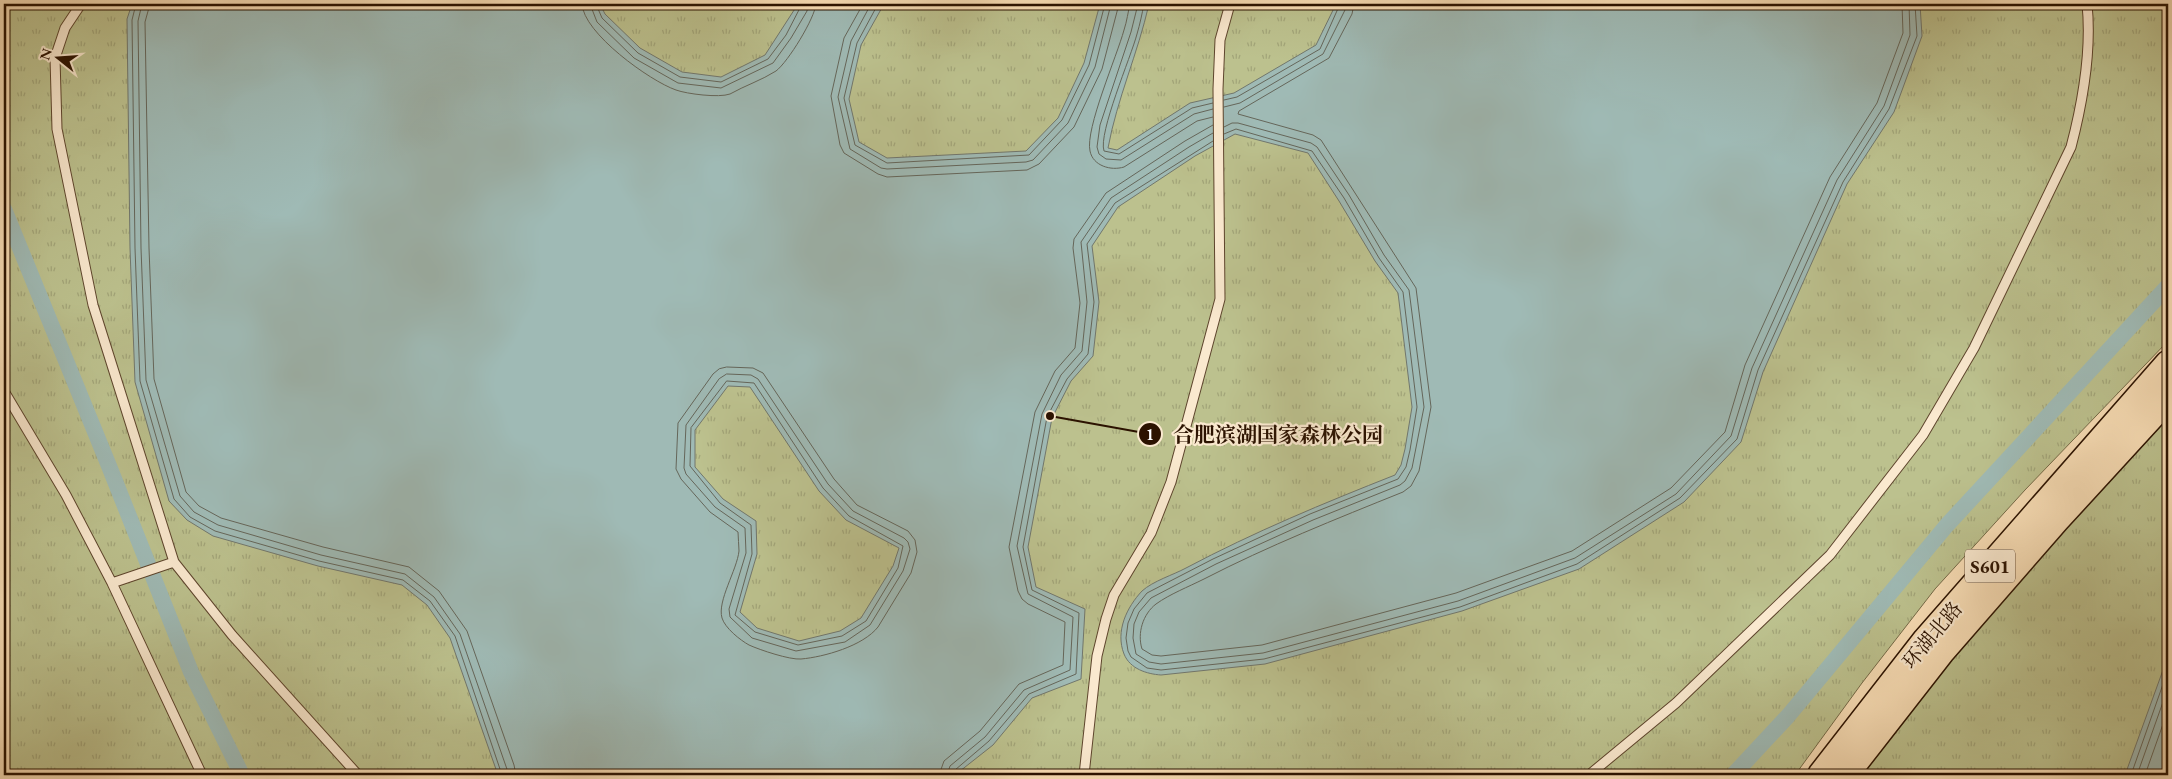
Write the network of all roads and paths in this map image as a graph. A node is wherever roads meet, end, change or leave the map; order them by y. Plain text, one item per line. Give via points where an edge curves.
1 (81, 4) edge
2 (1230, 4) edge
3 (2087, 4) edge
4 (2168, 364) edge
5 (4, 391) edge
6 (2168, 398) edge
7 (173, 562) junction
8 (115, 582) junction
9 (202, 775) edge
10 (358, 775) edge
11 (1084, 775) edge
12 (1589, 775) edge
13 (1821, 775) edge
14 (1844, 775) edge

1 - 7 lane via 65,28 55,58 57,129 93,305
2 - 11 lane via 1220,40 1218,89 1220,300 1171,482 1151,533 1114,595 1106,619 1097,656
3 - 12 lane via 2086,66 2071,147 1974,348 1923,435 1830,555 1676,703
4 - 13 main road, 环湖北路 / S601 via 1926,640
5 - 8 lane
6 - 14 main road, 环湖北路 / S601 via 1941,652
7 - 8 lane
7 - 10 lane via 232,635
8 - 9 lane

